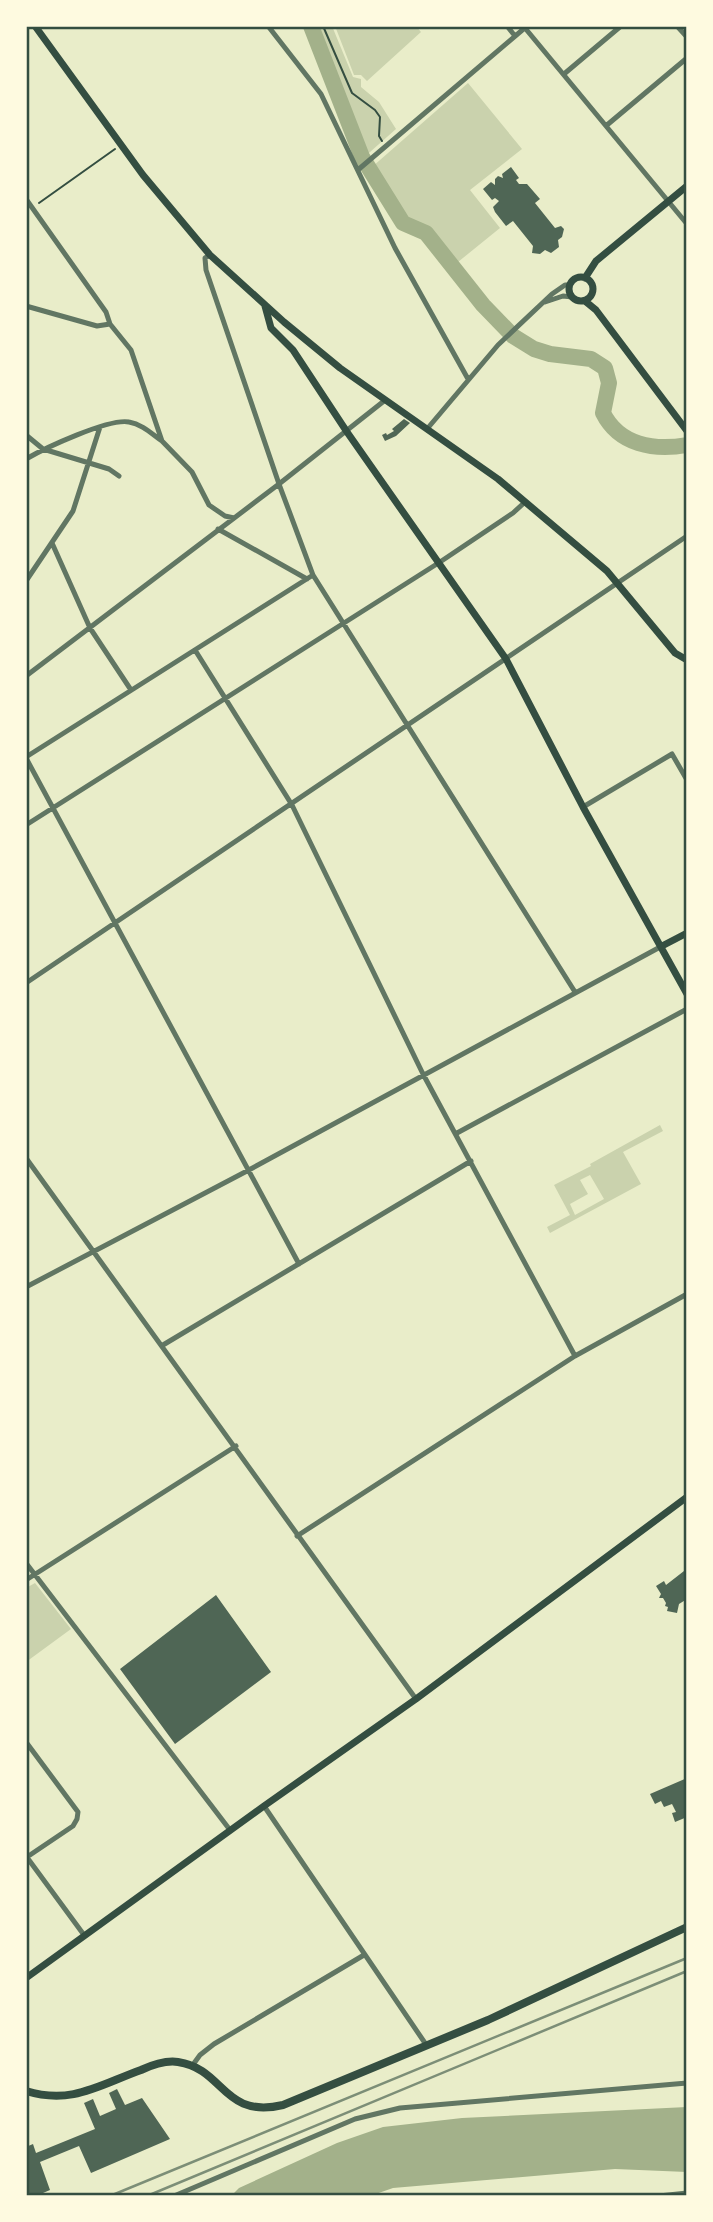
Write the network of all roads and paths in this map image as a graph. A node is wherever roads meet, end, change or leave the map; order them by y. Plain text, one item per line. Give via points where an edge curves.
1 (35, 26) edge
2 (268, 26) edge
3 (323, 26) edge
4 (507, 26) edge
5 (621, 26) edge
6 (677, 26) edge
7 (526, 27) edge
8 (515, 36) junction
9 (687, 37) edge
10 (687, 58) edge
11 (564, 74) junction
12 (607, 125) junction
13 (121, 144) junction
14 (386, 147) junction
15 (360, 168) junction
16 (687, 186) edge
17 (26, 199) edge
18 (668, 201) junction
19 (33, 208) junction
20 (687, 224) edge
21 (210, 256) junction
22 (585, 278) junction
23 (570, 285) junction
24 (572, 298) junction
25 (584, 301) junction
26 (545, 302) junction
27 (265, 305) junction
28 (26, 306) edge
29 (110, 324) junction
30 (468, 379) junction
31 (384, 401) junction
32 (100, 427) junction
33 (428, 429) junction
34 (687, 431) edge
35 (347, 432) junction
36 (26, 435) edge
37 (162, 441) junction
38 (43, 449) junction
39 (26, 458) edge
40 (88, 462) junction
41 (118, 476) dead end
42 (279, 484) junction
43 (525, 502) junction
44 (234, 518) junction
45 (218, 529) junction
46 (687, 536) edge
47 (52, 543) junction
48 (440, 562) junction
49 (310, 577) junction
50 (26, 581) edge
51 (618, 584) junction
52 (344, 624) junction
53 (90, 628) junction
54 (195, 650) junction
55 (506, 659) junction
56 (685, 661) edge
57 (26, 676) edge
58 (131, 691) junction
59 (225, 699) junction
60 (407, 727) junction
61 (26, 757) edge
62 (687, 780) edge
63 (292, 805) junction
64 (583, 807) junction
65 (53, 808) junction
66 (26, 825) edge
67 (116, 923) junction
68 (687, 933) edge
69 (662, 946) junction
70 (26, 983) edge
71 (575, 992) junction
72 (687, 994) edge
73 (687, 1009) edge
74 (423, 1074) junction
75 (457, 1133) junction
76 (26, 1158) edge
77 (471, 1161) junction
78 (247, 1171) junction
79 (94, 1251) junction
80 (299, 1264) junction
81 (26, 1287) edge
82 (687, 1294) edge
83 (163, 1345) junction
84 (575, 1356) junction
85 (236, 1446) junction
86 (687, 1497) edge
87 (297, 1536) junction
88 (26, 1563) edge
89 (35, 1574) junction
90 (26, 1580) edge
91 (416, 1699) junction
92 (26, 1742) edge
93 (264, 1806) junction
94 (230, 1830) junction
95 (27, 1857) edge
96 (687, 1927) edge
97 (84, 1936) junction
98 (363, 1955) junction
99 (26, 1978) edge
100 (427, 2046) junction
101 (192, 2066) junction
102 (686, 2083) edge
103 (26, 2091) edge
104 (687, 2193) edge
105 (174, 2196) edge
106 (660, 2196) edge

1 - 13 main road
2 - 15 street via 321,94
3 - 14 path via 352,93 380,117 379,136
4 - 8 street
5 - 11 street
6 - 9 street
7 - 8 street
7 - 11 street
8 - 14 street
10 - 12 street
11 - 12 street
12 - 18 street
13 - 19 path
13 - 21 main road
14 - 15 street
15 - 30 street via 396,248
16 - 18 main road
17 - 19 street
18 - 20 street
18 - 22 main road via 596,261
19 - 29 street
21 - 27 main road
21 - 42 street via 205,258 206,270
22 - 23 main road via 578,277
22 - 25 main road via 593,288
23 - 24 main road
23 - 26 street
24 - 25 main road
24 - 26 street
25 - 34 main road via 596,310
26 - 30 street
27 - 31 main road
27 - 35 main road via 271,328 293,350
28 - 29 street via 97,326
29 - 37 street via 131,350
30 - 33 street
31 - 33 main road
31 - 35 street
32 - 37 street via 129,422
32 - 38 street
32 - 40 street
33 - 43 main road
35 - 42 street
35 - 48 main road
36 - 38 street
37 - 44 street via 192,472 209,505
38 - 39 street
38 - 40 street
40 - 41 street
40 - 47 street via 73,511
42 - 44 street
42 - 49 street
43 - 48 street
43 - 51 main road
44 - 45 street
45 - 49 street
45 - 53 street
46 - 51 street
47 - 50 street
47 - 53 street
48 - 52 street
48 - 55 main road
49 - 52 street
49 - 54 street
51 - 55 street
51 - 56 main road
52 - 59 street
52 - 60 street
53 - 57 street
53 - 58 street
54 - 58 street
54 - 59 street
55 - 60 street
55 - 64 main road
58 - 61 street
59 - 63 street
59 - 65 street
60 - 63 street
60 - 71 street
61 - 65 street
62 - 64 street via 672,754
63 - 67 street
63 - 74 street
64 - 69 main road
65 - 66 street
65 - 67 street
67 - 70 street
67 - 78 street
68 - 69 main road
69 - 71 street
69 - 72 main road
71 - 74 street
73 - 75 street
74 - 75 street
74 - 78 street
75 - 77 street
76 - 79 street
77 - 80 street
77 - 84 street
78 - 79 street
78 - 80 street
79 - 81 street
79 - 83 street
80 - 83 street
82 - 84 street
83 - 85 street
84 - 87 street
85 - 87 street
85 - 89 street
86 - 91 main road
87 - 91 street
88 - 89 street
89 - 90 street
89 - 94 street
91 - 93 main road
92 - 95 street via 78,1812 73,1826
93 - 94 main road
93 - 98 street
94 - 97 main road
95 - 97 street
96 - 100 main road
97 - 99 main road
98 - 100 street
98 - 101 street via 214,2044
100 - 101 main road via 269,2108 242,2105
101 - 103 main road via 177,2062 150,2066 71,2096
102 - 105 street via 400,2108 355,2119
104 - 106 street

